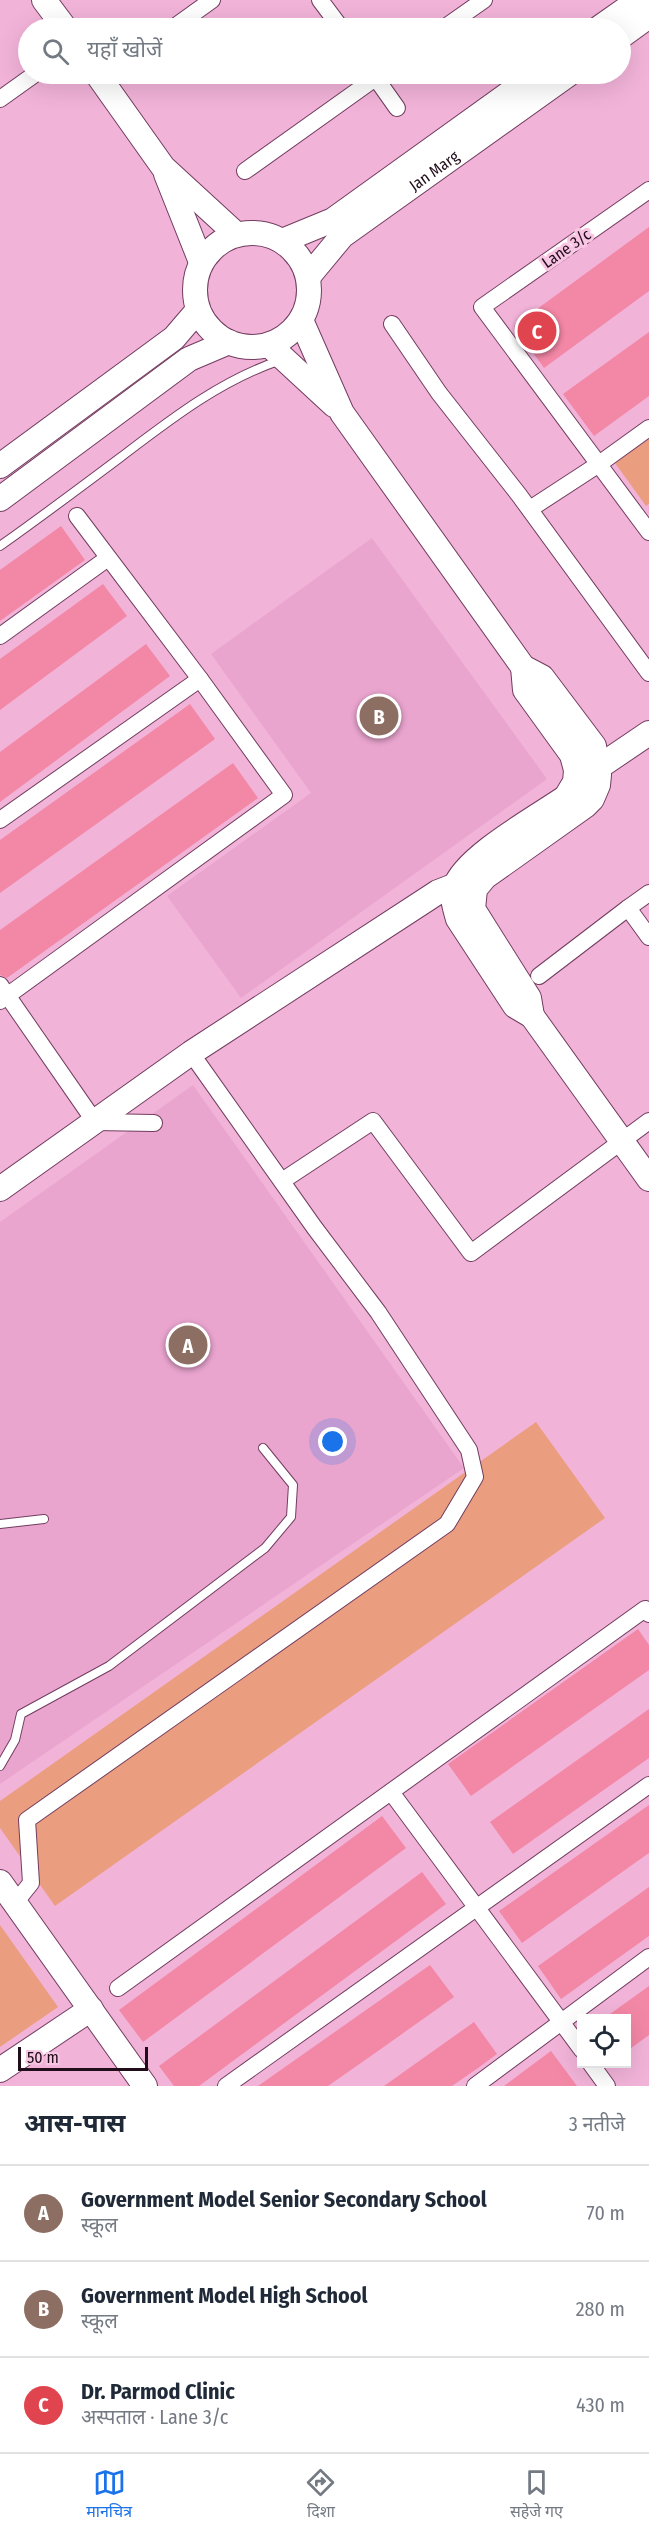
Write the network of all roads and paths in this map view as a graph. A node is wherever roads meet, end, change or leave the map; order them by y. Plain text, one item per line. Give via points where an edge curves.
1 (44, 0) edge
2 (212, 0) edge
3 (320, 0) edge
4 (484, 0) edge
5 (639, 0) edge
6 (649, 16) edge
7 (58, 18) edge
8 (187, 18) edge
9 (334, 18) edge
10 (458, 18) edge
11 (613, 18) edge
12 (631, 30) edge
13 (22, 84) edge
14 (104, 84) edge
15 (365, 84) edge
16 (382, 84) edge
17 (522, 84) edge
18 (555, 84) edge
19 (0, 99) edge
20 (397, 108) dead end
21 (163, 167) junction
22 (245, 171) dead end
23 (649, 189) edge
24 (236, 234) junction
25 (282, 241) junction
26 (201, 262) junction
27 (308, 277) junction
28 (198, 310) junction
29 (301, 320) junction
30 (392, 324) dead end
31 (229, 342) junction
32 (276, 352) junction
33 (342, 413) junction
34 (649, 428) edge
35 (600, 464) junction
36 (0, 466) edge
37 (0, 499) edge
38 (530, 509) junction
39 (77, 516) dead end
40 (647, 525) edge
41 (0, 546) edge
42 (108, 558) junction
43 (0, 636) edge
44 (523, 667) junction
45 (649, 673) edge
46 (200, 679) junction
47 (649, 732) edge
48 (598, 767) junction
49 (575, 782) junction
50 (0, 820) edge
51 (465, 887) junction
52 (649, 893) edge
53 (628, 908) junction
54 (649, 937) edge
55 (538, 976) dead end
56 (3, 994) edge
57 (191, 1053) junction
58 (649, 1121) edge
59 (95, 1122) junction
60 (154, 1123) dead end
61 (622, 1140) junction
62 (649, 1179) edge
63 (282, 1181) junction
64 (0, 1189) edge
65 (263, 1448) dead end
66 (44, 1519) dead end
67 (0, 1524) edge
68 (649, 1614) edge
69 (0, 1766) edge
70 (649, 1785) edge
71 (391, 1792) junction
72 (0, 1882) edge
73 (15, 1903) junction
74 (475, 1909) junction
75 (649, 1957) edge
76 (117, 1988) dead end
77 (91, 2009) junction
78 (561, 2022) junction
79 (577, 2043) edge
80 (594, 2068) edge
81 (0, 2070) edge
82 (145, 2086) edge
83 (226, 2086) edge
84 (475, 2086) edge
85 (607, 2086) edge

1 - 7 street
2 - 8 street
3 - 9 street
4 - 10 street
5 - 11 street
6 - 12 street
13 - 19 street
14 - 21 street
15 - 22 street
16 - 20 street
17 - 25 street, Jan Marg via 333,220
18 - 27 street, Jan Marg via 342,236
21 - 24 street
21 - 26 street
23 - 35 street, Lane 3/c via 482,307
24 - 25 street via 258,232
24 - 26 street via 215,245
25 - 27 street via 297,254
26 - 28 street via 194,283
27 - 29 street via 307,308
28 - 31 street via 206,326
28 - 36 street via 174,338
29 - 32 street
29 - 33 street
30 - 38 street via 439,393
31 - 32 street
31 - 37 street via 189,359
32 - 33 street
32 - 41 lane via 161,427
33 - 44 street
34 - 35 street
35 - 38 street
35 - 40 street
38 - 45 street
39 - 42 street
42 - 43 street
42 - 46 street
44 - 48 street via 542,677 549,686 594,746
44 - 49 street via 525,690 573,755
46 - 50 street
46 - 56 street via 284,795
47 - 48 street
48 - 49 street
48 - 51 street via 598,785 592,799
49 - 51 street via 566,796 469,866
51 - 57 street via 438,892
51 - 61 street via 454,906 458,919 514,1006 532,1016
52 - 53 street
53 - 54 street
53 - 55 street
56 - 59 street
57 - 59 street
57 - 63 street
58 - 61 street
59 - 60 street
59 - 64 street
61 - 62 street
61 - 63 street via 471,1253 373,1121
63 - 73 street via 378,1312 469,1450 475,1477 447,1524 27,1820 31,1882
65 - 69 lane via 293,1485 291,1517 285,1525 265,1548 108,1666 21,1714 15,1740
66 - 67 lane
68 - 71 street via 645,1609
70 - 74 street
71 - 74 street
71 - 76 street
72 - 73 street
73 - 77 street
74 - 78 street
74 - 83 street
75 - 78 street
77 - 81 street
77 - 82 street
78 - 79 street
78 - 84 street
80 - 85 street

